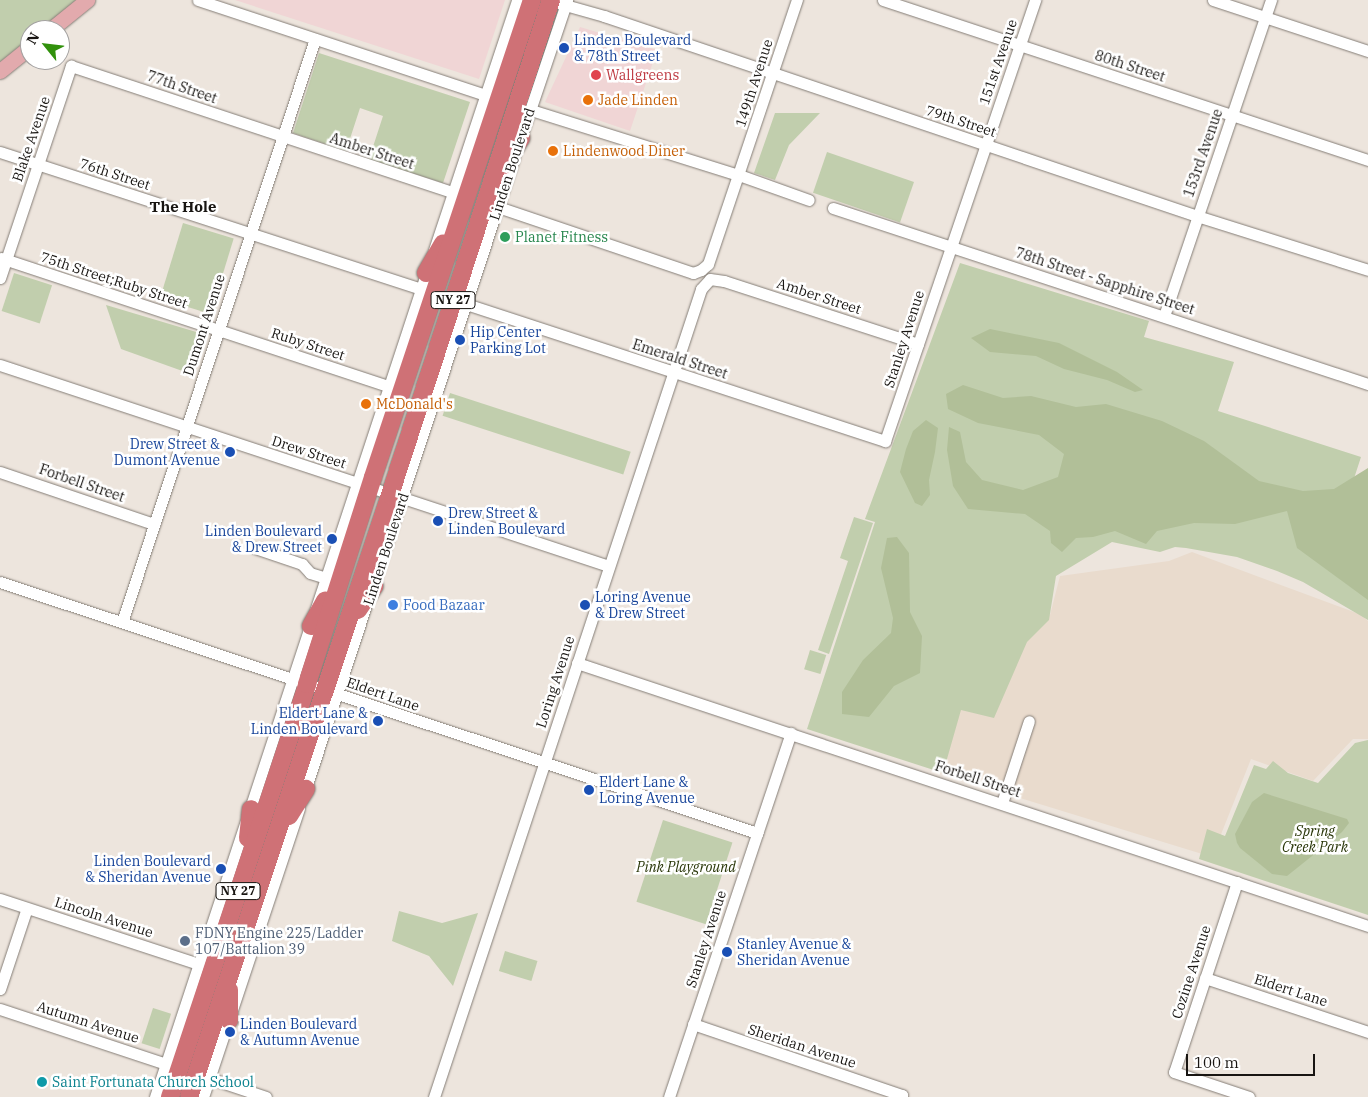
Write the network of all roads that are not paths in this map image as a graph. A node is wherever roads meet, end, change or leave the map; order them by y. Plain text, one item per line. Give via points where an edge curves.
1 (87, 0) edge
2 (198, 0) edge
3 (517, 0) edge
4 (532, 0) edge
5 (797, 0) edge
6 (883, 0) edge
7 (1035, 0) edge
8 (1213, 0) edge
9 (1271, 0) edge
10 (556, 1) edge
11 (1266, 17) junction
12 (62, 20) edge
13 (315, 38) junction
14 (1020, 45) junction
15 (1368, 51) edge
16 (20, 54) edge
17 (71, 66) joint
18 (0, 71) edge
19 (772, 74) junction
20 (485, 95) junction
21 (530, 110) junction
22 (1232, 115) junction
23 (282, 137) junction
24 (521, 138) junction
25 (985, 145) junction
26 (0, 152) edge
27 (1368, 160) edge
28 (38, 165) junction
29 (739, 175) junction
30 (489, 189) junction
31 (453, 192) junction
32 (809, 200) dead end
33 (498, 207) junction
34 (832, 208) dead end
35 (462, 211) junction
36 (1197, 216) junction
37 (250, 234) junction
38 (950, 247) junction
39 (3, 259) edge
40 (1368, 270) edge
41 (0, 278) edge
42 (710, 279) joint
43 (423, 281) junction
44 (458, 305) junction
45 (1164, 316) junction
46 (218, 330) junction
47 (918, 344) junction
48 (0, 365) edge
49 (443, 373) joint
50 (673, 373) junction
51 (1368, 384) edge
52 (389, 386) junction
53 (186, 427) junction
54 (885, 441) joint
55 (0, 472) edge
56 (363, 486) junction
57 (397, 497) junction
58 (154, 524) junction
59 (255, 548) dead end
60 (609, 566) junction
61 (334, 575) junction
62 (0, 582) edge
63 (374, 586) junction
64 (122, 622) junction
65 (311, 626) joint
66 (341, 638) junction
67 (577, 663) junction
68 (315, 687) junction
69 (1028, 721) dead end
70 (791, 733) junction
71 (544, 764) junction
72 (306, 789) junction
73 (1002, 803) junction
74 (251, 809) junction
75 (757, 833) junction
76 (272, 844) junction
77 (246, 868) junction
78 (1237, 882) junction
79 (0, 899) edge
80 (27, 908) junction
81 (1368, 926) edge
82 (199, 964) junction
83 (229, 974) junction
84 (1205, 978) junction
85 (0, 990) edge
86 (0, 1009) edge
87 (229, 1020) junction
88 (693, 1024) junction
89 (1368, 1032) edge
90 (174, 1063) junction
91 (210, 1078) junction
92 (902, 1096) edge
93 (155, 1097) edge
94 (159, 1097) edge
95 (170, 1097) edge
96 (189, 1097) edge
97 (203, 1097) edge
98 (266, 1097) edge
99 (434, 1097) edge
100 (669, 1097) edge
101 (1249, 1097) edge

1 - 12 main road
2 - 13 street
3 - 20 street, Linden Boulevard
4 - 35 highway, Linden Boulevard / NY 27
5 - 19 street, 149th Avenue
6 - 14 street, 80th Street
7 - 14 street, 151st Avenue
8 - 11 street
9 - 11 street, 153rd Avenue
10 - 19 street, 79th Street
10 - 21 street, Linden Boulevard
10 - 30 highway, Linden Boulevard / NY 27
11 - 15 street
11 - 22 street, 153rd Avenue
13 - 20 street
13 - 23 street, Dumont Avenue
14 - 22 street, 80th Street
14 - 25 street, 151st Avenue
16 - 18 main road
17 - 23 street, 77th Street
17 - 28 street, Blake Avenue
19 - 25 street, 79th Street
19 - 29 street, 149th Avenue
20 - 31 street, Linden Boulevard
21 - 24 street, Linden Boulevard
21 - 29 street
22 - 27 street, 80th Street
22 - 36 street, 153rd Avenue
23 - 31 street, Amber Street
23 - 37 street, Dumont Avenue
24 - 30 highway
24 - 33 street, Linden Boulevard
25 - 36 street, 79th Street
25 - 38 street, 151st Avenue
26 - 28 street, 76th Street
28 - 37 street, 76th Street
28 - 39 street, Blake Avenue
29 - 32 street
29 - 33 street via 708,264 693,273
30 - 44 highway, Linden Boulevard / NY 27
31 - 43 street, Linden Boulevard
33 - 44 street, Linden Boulevard
34 - 38 street, 78th Street - Sapphire Street
35 - 43 highway
35 - 56 highway, Linden Boulevard / NY 27
36 - 40 street, 79th Street
36 - 45 street, 153rd Avenue
37 - 43 street
37 - 46 street, Dumont Avenue
38 - 45 street, 78th Street - Sapphire Street
38 - 47 street, Stanley Avenue
39 - 41 street, Blake Avenue
39 - 46 street, 75th Street;Ruby Street
42 - 47 street, Amber Street
42 - 50 street, Loring Avenue via 701,289
43 - 52 street, Linden Boulevard
44 - 49 highway
44 - 50 street, Emerald Street
44 - 57 highway, Linden Boulevard / NY 27
45 - 51 street, 78th Street - Sapphire Street
46 - 52 street, Ruby Street
46 - 53 street, Dumont Avenue
47 - 54 street, Stanley Avenue
48 - 53 street, Drew Street
49 - 57 street, Linden Boulevard
50 - 54 street, Emerald Street
50 - 60 street, Loring Avenue
52 - 56 street, Linden Boulevard
53 - 56 street, Drew Street
53 - 58 street, Dumont Avenue
55 - 58 street, Forbell Street
56 - 57 street, Drew Street
56 - 61 highway, Linden Boulevard / NY 27
57 - 60 street, Drew Street
57 - 63 street, Linden Boulevard
57 - 66 highway, Linden Boulevard / NY 27
58 - 64 street, Dumont Avenue
59 - 61 street via 302,564 310,573
60 - 67 street, Loring Avenue
61 - 65 highway
61 - 68 highway, Linden Boulevard / NY 27
62 - 64 street, Eldert Lane
63 - 66 highway
63 - 68 street, Linden Boulevard
64 - 68 street, Eldert Lane
65 - 68 street, Linden Boulevard
66 - 68 highway, Linden Boulevard / NY 27
67 - 70 street, Forbell Street
67 - 71 street, Loring Avenue
68 - 71 street, Eldert Lane
68 - 72 street, Linden Boulevard
68 - 74 street, Linden Boulevard
68 - 76 highway, Linden Boulevard / NY 27
68 - 77 highway, Linden Boulevard / NY 27
69 - 73 street
70 - 73 street, Forbell Street
70 - 75 street, Stanley Avenue
71 - 75 street, Eldert Lane
71 - 99 street, Loring Avenue
72 - 76 highway
72 - 87 street, Linden Boulevard
73 - 78 street, Forbell Street
74 - 77 highway
74 - 82 street, Linden Boulevard
75 - 88 street, Stanley Avenue
76 - 83 highway, Linden Boulevard / NY 27
77 - 90 highway, Linden Boulevard / NY 27
78 - 81 street, Forbell Street
78 - 84 street, Cozine Avenue
79 - 80 street, Lincoln Avenue
80 - 82 street, Lincoln Avenue
80 - 85 street
82 - 90 street, Linden Boulevard
83 - 87 highway
83 - 96 highway, Linden Boulevard / NY 27
84 - 89 street, Eldert Lane
84 - 101 street, Cozine Avenue via 1174,1072
86 - 90 street, Autumn Avenue
87 - 91 street, Linden Boulevard
88 - 92 street, Sheridan Avenue
88 - 100 street, Stanley Avenue
90 - 93 street, Linden Boulevard
90 - 94 highway
90 - 95 highway, Linden Boulevard / NY 27
91 - 97 street, Linden Boulevard
91 - 98 street

